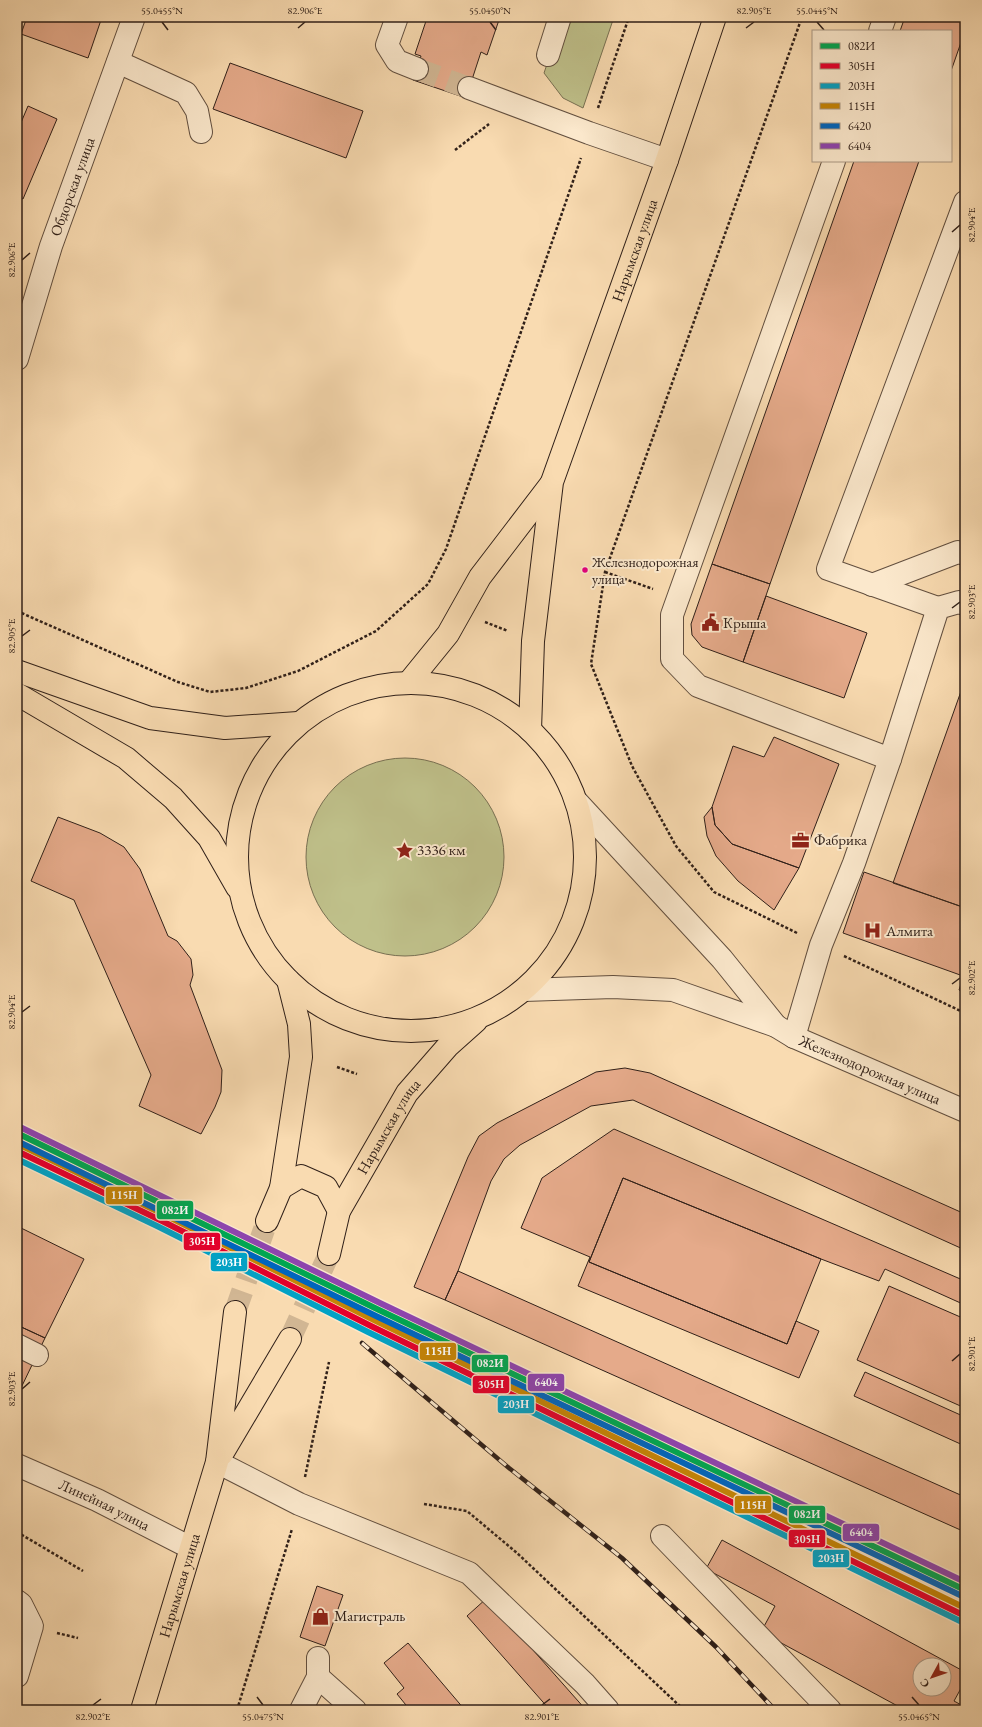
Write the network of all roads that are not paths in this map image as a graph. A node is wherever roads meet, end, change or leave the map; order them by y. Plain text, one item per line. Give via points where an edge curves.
1 (134, 17) edge
2 (397, 17) edge
3 (560, 17) edge
4 (715, 17) edge
5 (885, 17) edge
6 (880, 30) edge
7 (548, 55) dead end
8 (118, 62) junction
9 (417, 69) tunnel mouth
10 (469, 88) tunnel mouth
11 (201, 132) dead end
12 (668, 160) junction
13 (834, 162) edge
14 (965, 202) edge
15 (17, 359) edge
16 (552, 482) junction
17 (965, 554) edge
18 (872, 585) junction
19 (965, 604) edge
20 (938, 608) junction
21 (17, 671) edge
22 (409, 682) junction
23 (17, 694) edge
24 (298, 723) junction
25 (530, 730) junction
26 (890, 759) junction
27 (576, 802) junction
28 (240, 893) junction
29 (288, 980) junction
30 (524, 990) junction
31 (478, 1018) junction
32 (785, 1031) junction
33 (965, 1111) edge
34 (282, 1188) junction
35 (339, 1211) junction
36 (267, 1221) tunnel mouth
37 (328, 1254) tunnel mouth
38 (235, 1312) tunnel mouth
39 (290, 1340) tunnel mouth
40 (17, 1345) edge
41 (37, 1355) dead end
42 (217, 1462) junction
43 (17, 1465) edge
44 (662, 1536) dead end
45 (191, 1548) junction
46 (17, 1601) edge
47 (17, 1676) edge
48 (142, 1710) edge
49 (301, 1710) edge
50 (355, 1710) edge
51 (608, 1710) edge
52 (830, 1710) edge

1 - 8 street, Обдорская улица
2 - 9 street via 387,45 397,61
3 - 7 street
4 - 12 main road, Нарымская улица
5 - 6 street
8 - 11 street via 186,94 197,111
8 - 15 street, Обдорская улица via 51,246
10 - 12 street
12 - 16 main road, Нарымская улица
13 - 26 street via 672,615 672,658 698,686
14 - 18 street via 828,569
16 - 22 main road via 480,576 448,634
16 - 25 main road via 533,641
17 - 18 street via 958,552
18 - 20 street
19 - 20 street via 959,602
20 - 26 street
21 - 24 main road via 150,718 225,728
22 - 24 main road via 352,692 324,705
22 - 25 main road via 442,686 474,694 504,709
23 - 28 main road via 126,758 173,798 210,838
24 - 28 main road via 270,753 249,790 237,840
25 - 27 main road via 558,763
26 - 32 street via 854,863
27 - 30 main road via 585,860 575,917 555,956
27 - 32 street via 722,959
28 - 29 main road via 257,940
29 - 31 main road via 322,1008 364,1025 400,1031 436,1030
29 - 34 main road via 299,1024 302,1057
30 - 31 main road
30 - 32 street, Железнодорожная улица via 612,987 673,990
31 - 35 main road, Нарымская улица via 448,1046 407,1094
32 - 33 street, Железнодорожная улица
34 - 35 main road via 301,1176 326,1187
34 - 36 main road
35 - 37 main road, Нарымская улица
38 - 42 main road, Нарымская улица
39 - 42 main road, Нарымская улица
40 - 41 street
42 - 45 main road, Нарымская улица
42 - 51 street via 299,1504 469,1573 585,1684
43 - 45 street, Линейная улица via 97,1500
44 - 52 street
45 - 48 main road, Нарымская улица
46 - 47 street via 32,1626
49 - 50 street via 318,1667

